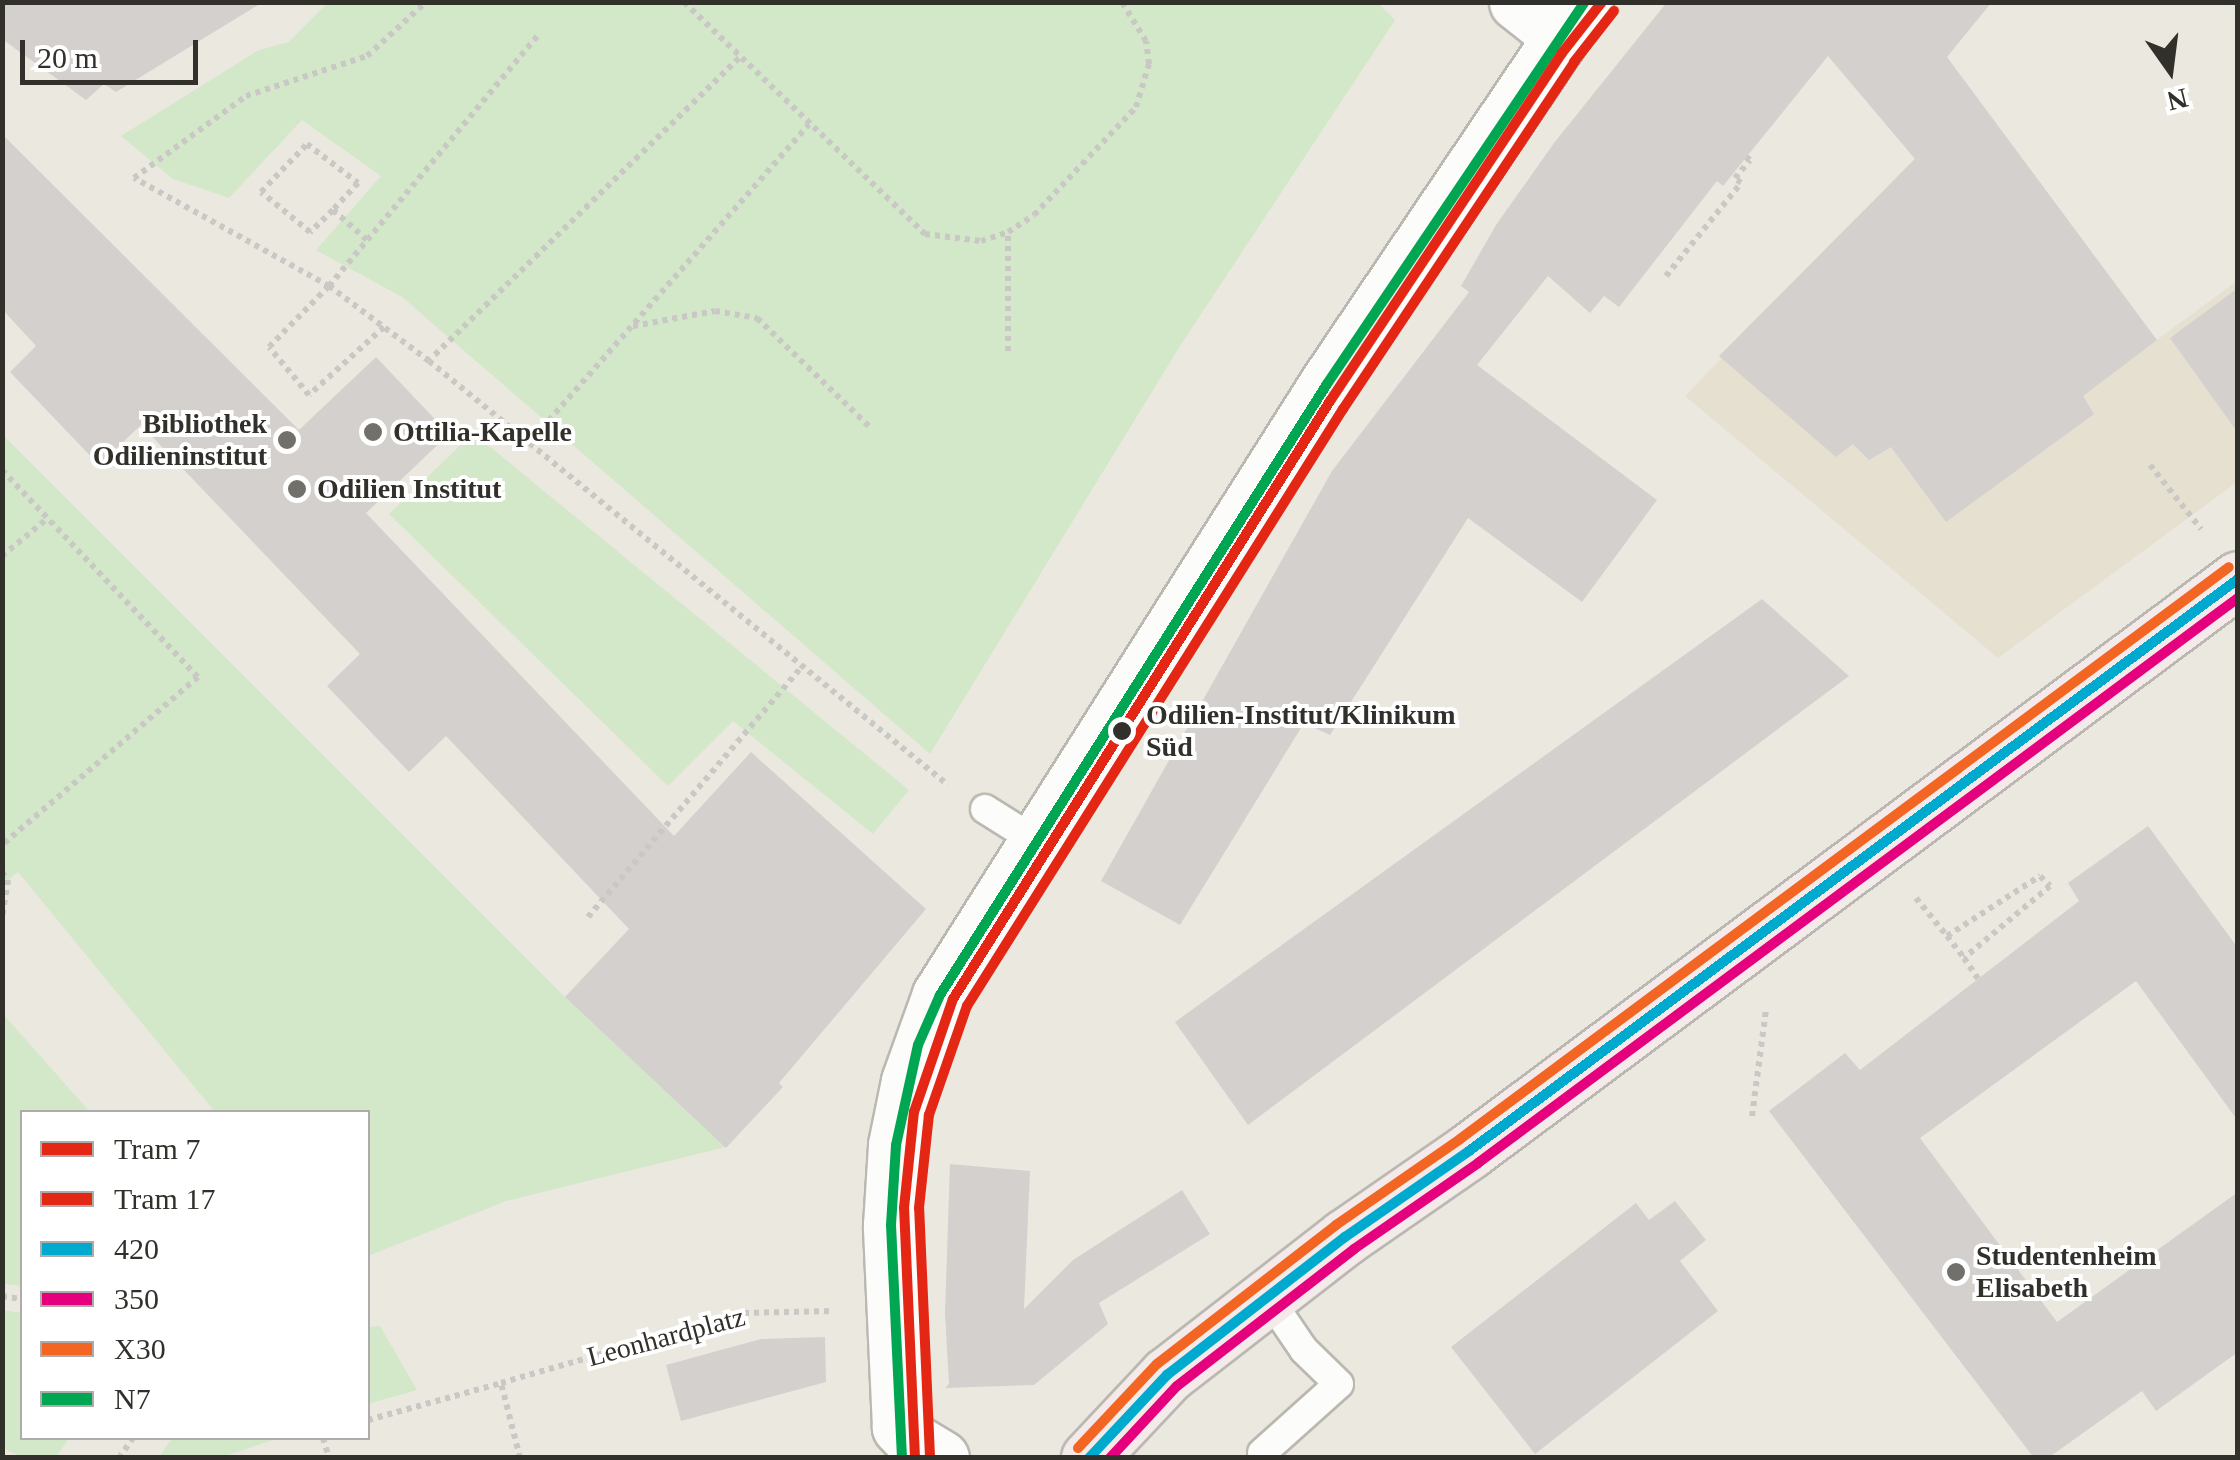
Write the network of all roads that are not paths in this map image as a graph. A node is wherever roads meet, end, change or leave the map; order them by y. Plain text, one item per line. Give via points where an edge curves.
1 (1553, 13) edge
2 (2238, 579) edge
3 (985, 810) road end
4 (1036, 841) junction
5 (1268, 1297) junction
6 (914, 1447) edge
7 (1262, 1453) dead end
8 (1081, 1457) edge

1 - 4 street
2 - 5 main road
3 - 4 lane
4 - 6 street via 967,946 918,1045 896,1144 894,1304
5 - 7 lane via 1304,1350 1339,1384
5 - 8 main road via 1168,1375

